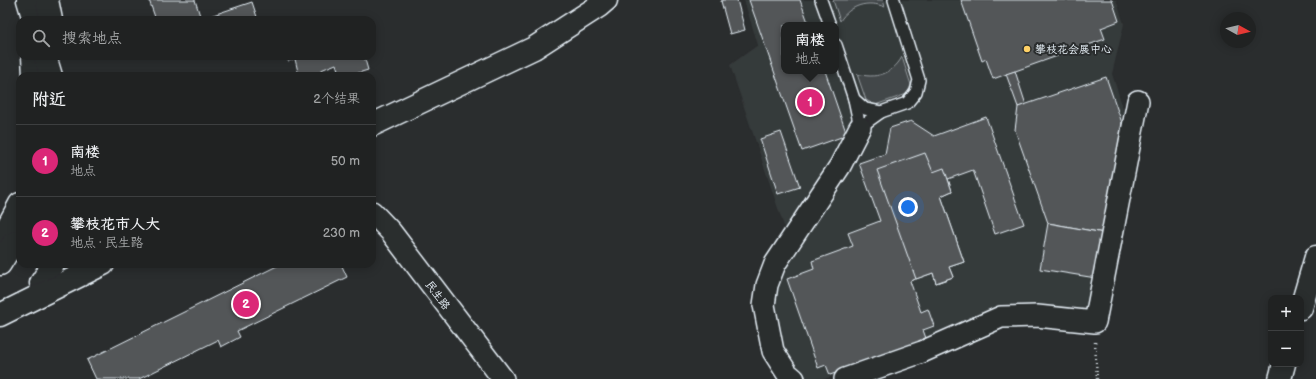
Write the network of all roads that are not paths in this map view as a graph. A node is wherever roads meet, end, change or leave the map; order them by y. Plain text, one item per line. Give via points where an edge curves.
1 (25, 0) edge
2 (28, 0) edge
3 (47, 0) edge
4 (606, 0) edge
5 (822, 0) edge
6 (894, 0) edge
7 (27, 16) edge
8 (33, 16) edge
9 (50, 16) edge
10 (829, 22) edge
11 (839, 54) edge
12 (33, 60) edge
13 (46, 60) edge
14 (60, 60) edge
15 (34, 72) edge
16 (49, 72) edge
17 (62, 72) edge
18 (854, 99) junction
19 (1138, 101) dead end
20 (881, 112) junction
21 (376, 123) edge
22 (860, 127) junction
23 (16, 211) edge
24 (376, 216) edge
25 (0, 241) edge
26 (16, 241) edge
27 (1316, 257) edge
28 (0, 264) edge
29 (51, 268) edge
30 (71, 268) edge
31 (95, 268) edge
32 (41, 283) junction
33 (1304, 298) edge
34 (0, 303) edge
35 (0, 315) edge
36 (1283, 367) edge
37 (503, 379) edge
38 (794, 379) edge
39 (845, 379) edge
40 (1280, 379) edge

1 - 7 street
2 - 8 street
3 - 9 street
4 - 21 street via 534,48
5 - 10 lane
6 - 20 lane via 919,80 916,92 907,104
11 - 18 lane
12 - 15 street
13 - 16 street
14 - 17 street
18 - 20 lane via 865,109
18 - 22 lane
19 - 39 street via 1095,322 1037,316 1001,317 922,352
20 - 22 lane
22 - 38 street via 840,166 775,264 767,285 764,306 773,351 786,373
23 - 25 street
24 - 37 street, 民生路 via 391,232
26 - 28 street
27 - 33 street
29 - 32 street
30 - 32 street
31 - 35 street
32 - 34 street
36 - 40 street

